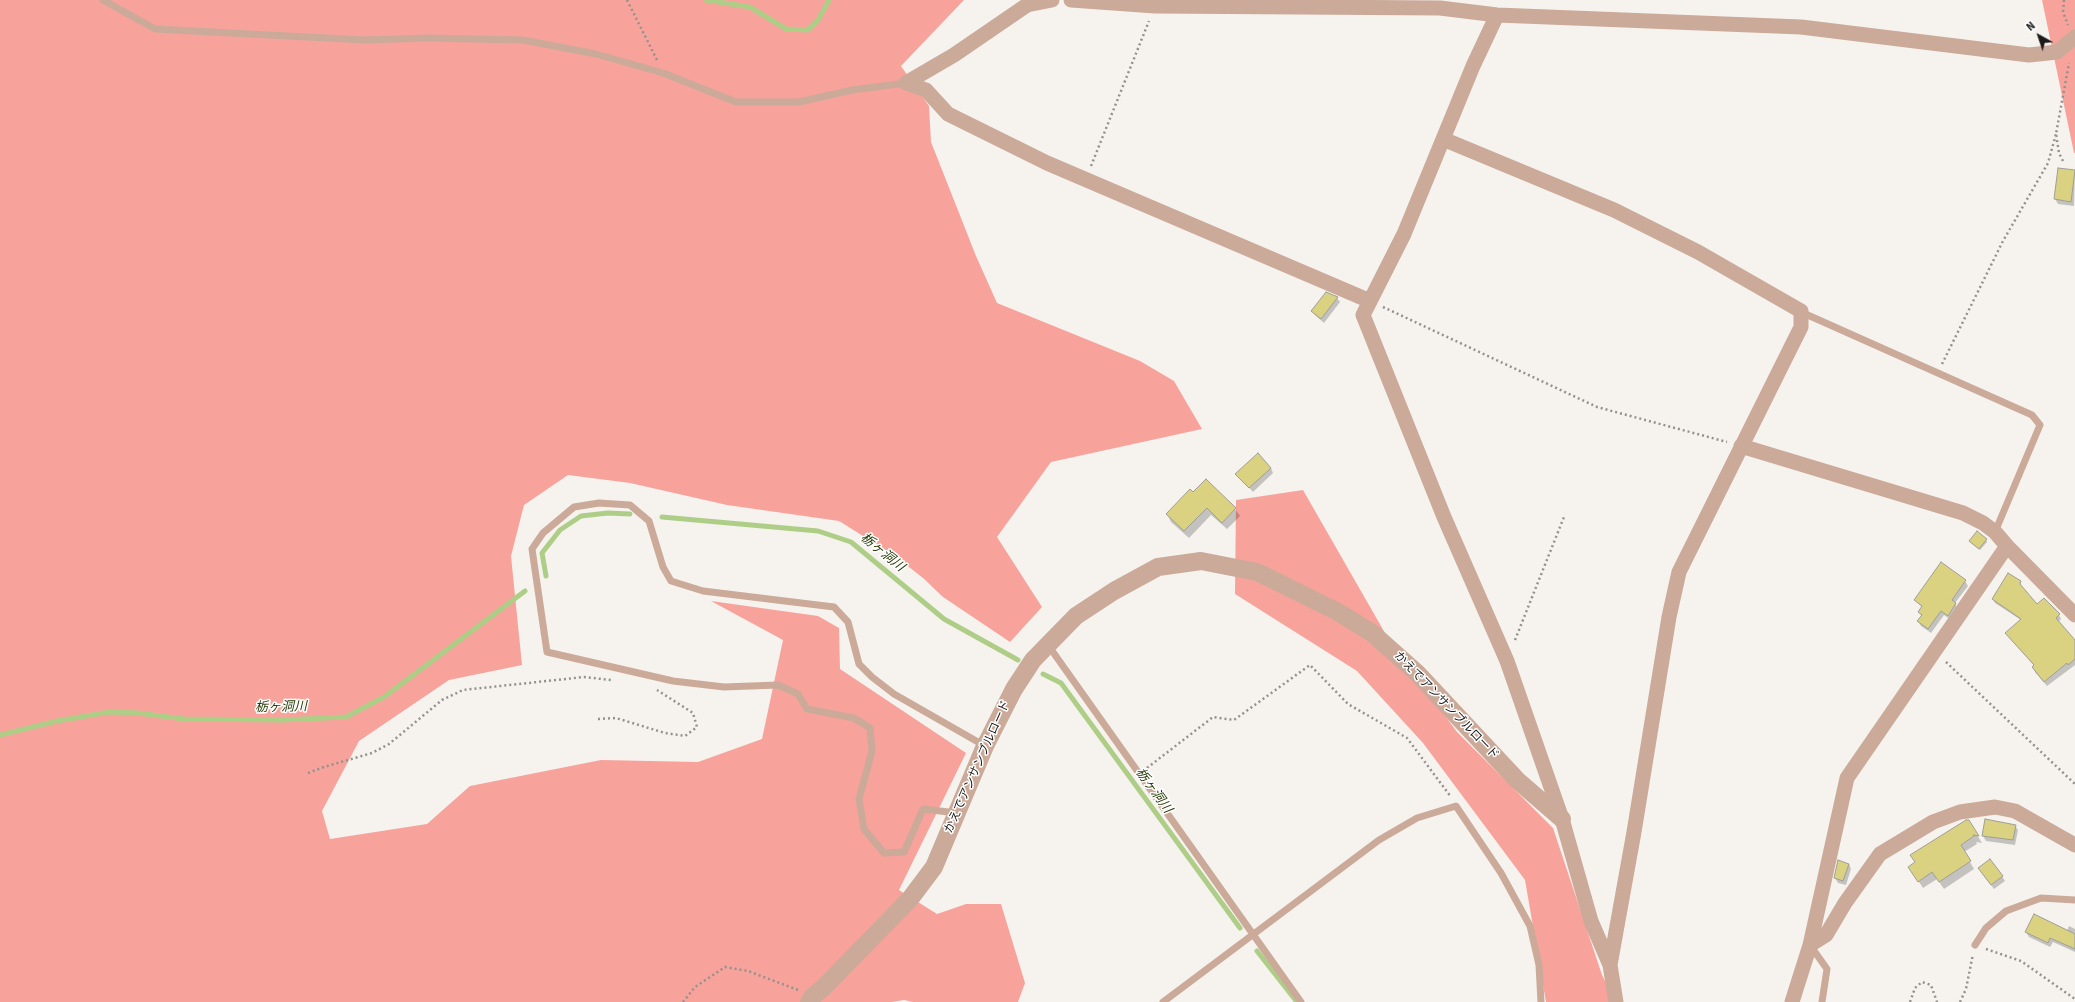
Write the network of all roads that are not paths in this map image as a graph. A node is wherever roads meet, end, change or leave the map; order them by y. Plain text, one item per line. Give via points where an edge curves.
1 (103, 0) edge
2 (1052, 0) edge
3 (1070, 0) edge
4 (1497, 15) junction
5 (2074, 38) edge
6 (906, 83) junction
7 (1443, 139) junction
8 (1370, 302) junction
9 (1801, 311) junction
10 (1741, 446) junction
11 (1995, 532) junction
12 (2007, 546) junction
13 (2075, 614) edge
14 (1047, 644) junction
15 (985, 746) junction
16 (957, 813) junction
17 (1562, 819) junction
18 (2075, 845) edge
19 (2075, 900) edge
20 (1254, 933) junction
21 (1810, 945) junction
22 (1974, 945) road end
23 (1610, 965) junction
24 (817, 995) edge
25 (1163, 1002) edge
26 (1301, 1002) edge
27 (1541, 1002) edge
28 (1616, 1002) edge
29 (1792, 1002) edge
30 (1822, 1002) edge

1 - 6 lane via 154,29 364,40 522,40 596,54 663,73 736,102 799,102 852,90
2 - 6 street via 1027,5 954,55
3 - 4 street via 1155,6 1433,8
4 - 5 street via 1801,27 2029,55 2057,52
4 - 7 street
6 - 8 street via 926,90 948,114 1047,163
7 - 8 street via 1404,234
7 - 9 street via 1621,213 1698,252
8 - 17 street via 1363,315 1444,517 1507,661
9 - 10 street via 1801,327
9 - 11 lane via 2032,415 2040,426
10 - 11 street via 1963,513 1984,523
10 - 23 street via 1679,572 1669,617
11 - 12 street
12 - 13 street
12 - 21 street via 1847,778
14 - 15 street, かえでアンサンブルロード via 1014,689
14 - 17 street, かえでアンサンブルロード via 1076,616 1158,566 1202,562 1257,572 1338,612 1372,633 1417,673 1517,780
14 - 20 lane
15 - 16 street, かえでアンサンブルロード
15 - 16 lane via 894,694 872,677 859,664 848,622 834,608 703,591 671,581 663,567 649,521 630,506 598,503 574,507 544,533 532,549 547,652 673,681 724,687 778,685 798,694 807,709 854,718 870,728 872,751 859,800 864,829 884,853 904,852 923,809
16 - 24 street, かえでアンサンブルロード via 934,867 910,899
17 - 23 street via 1591,921
18 - 21 street via 2015,811 1995,807 1960,812 1933,822 1880,854 1826,935
19 - 22 lane via 2041,898 2006,911 1986,928
20 - 25 lane
20 - 26 lane
20 - 27 lane via 1379,840 1417,818 1456,806 1501,873 1530,926 1539,965
21 - 29 street
21 - 30 lane via 1826,969
23 - 28 street

